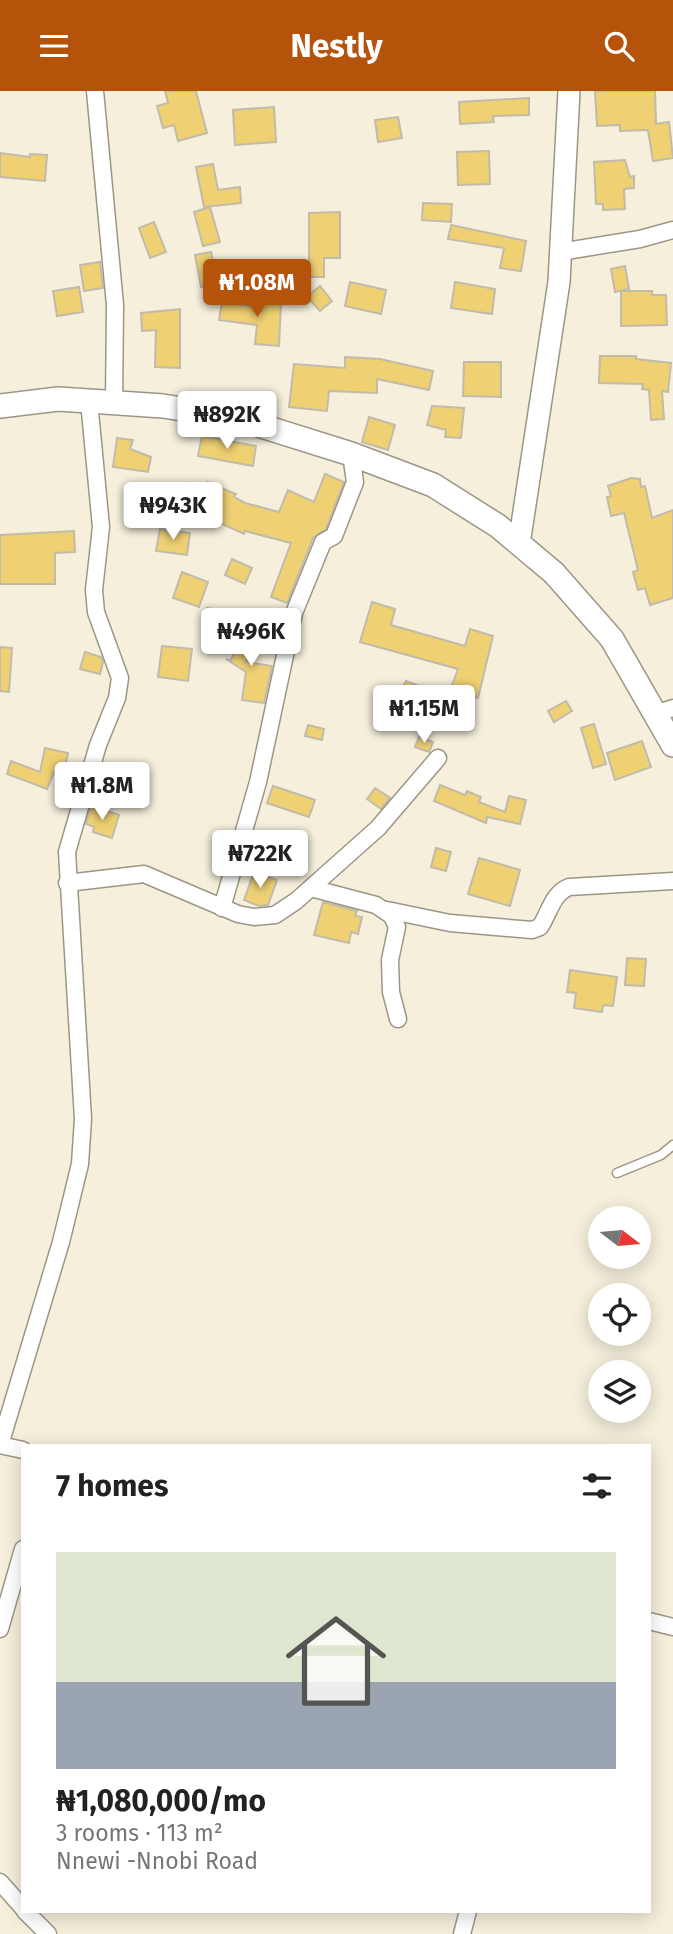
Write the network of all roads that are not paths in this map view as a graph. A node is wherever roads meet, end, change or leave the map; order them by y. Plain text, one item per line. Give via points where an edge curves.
1 (95, 91) edge
2 (569, 91) edge
3 (673, 230) edge
4 (560, 252) junction
5 (89, 401) junction
6 (114, 403) junction
7 (0, 406) edge
8 (351, 454) junction
9 (519, 544) junction
10 (664, 711) edge
11 (673, 745) edge
12 (438, 758) dead end
13 (673, 881) edge
14 (67, 883) junction
15 (311, 888) junction
16 (222, 908) junction
17 (387, 910) junction
18 (398, 1019) dead end
19 (673, 1146) edge
20 (617, 1173) dead end
21 (0, 1445) edge
22 (21, 1450) edge
23 (21, 1556) edge
24 (651, 1622) edge
25 (673, 1627) edge
26 (0, 1629) edge
27 (0, 1882) edge
28 (21, 1906) edge
29 (28, 1913) edge
30 (467, 1913) edge
31 (48, 1934) edge
32 (462, 1934) edge

1 - 6 street via 115,305
2 - 4 street
3 - 4 street
4 - 9 street
5 - 6 main road
5 - 7 main road via 58,399
5 - 14 street via 101,527 96,612 120,678 66,852
6 - 8 main road via 233,417
8 - 9 main road via 433,485
8 - 16 street via 355,482 334,536 323,542 294,613 258,782
9 - 10 main road via 554,573 612,639
10 - 11 main road
12 - 15 street via 378,828
13 - 17 street via 569,887 554,899 540,927 531,930 450,923
14 - 16 street via 144,874
14 - 21 street via 83,1119 80,1164
15 - 16 street via 275,915 254,917
15 - 17 street
17 - 18 street via 397,927 390,960
19 - 20 lane
21 - 22 street
23 - 26 street
24 - 25 street
27 - 28 street
29 - 31 street
30 - 32 street

